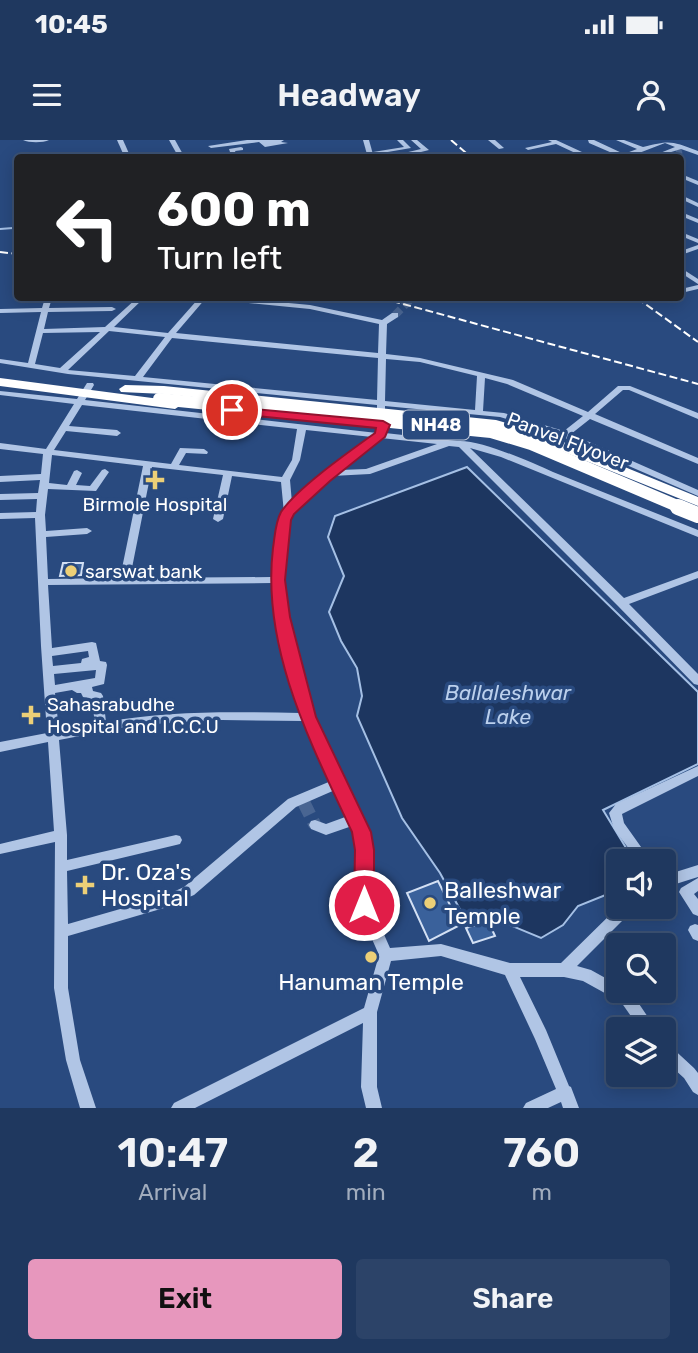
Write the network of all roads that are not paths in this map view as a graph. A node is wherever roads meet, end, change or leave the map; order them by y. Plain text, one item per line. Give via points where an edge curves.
1 (26, 140) edge
2 (46, 140) edge
3 (249, 140) edge
4 (400, 140) edge
5 (414, 140) edge
6 (491, 140) edge
7 (544, 140) edge
8 (591, 140) edge
9 (618, 140) edge
10 (652, 140) edge
11 (664, 141) edge
12 (260, 142) edge
13 (552, 142) edge
14 (230, 144) edge
15 (212, 145) edge
16 (501, 148) dead end
17 (528, 148) dead end
18 (642, 149) junction
19 (687, 150) edge
20 (376, 151) edge
21 (578, 154) edge
22 (583, 154) edge
23 (621, 154) edge
24 (631, 154) edge
25 (665, 154) edge
26 (698, 195) edge
27 (684, 198) edge
28 (698, 203) edge
29 (684, 274) edge
30 (696, 288) edge
31 (48, 301) edge
32 (138, 301) edge
33 (200, 301) edge
34 (249, 301) edge
35 (112, 309) dead end
36 (45, 310) junction
37 (0, 312) edge
38 (395, 315) tunnel mouth
39 (383, 323) junction
40 (108, 329) junction
41 (40, 331) junction
42 (170, 335) junction
43 (382, 354) junction
44 (0, 361) edge
45 (31, 366) junction
46 (62, 371) junction
47 (481, 374) junction
48 (0, 376) edge
49 (138, 378) junction
50 (0, 382) edge
51 (0, 393) edge
52 (84, 393) junction
53 (128, 393) junction
54 (160, 397) junction
55 (479, 413) junction
56 (589, 414) junction
57 (698, 416) edge
58 (381, 419) junction
59 (302, 426) junction
60 (63, 428) junction
61 (117, 433) dead end
62 (565, 435) junction
63 (456, 443) junction
64 (0, 446) edge
65 (48, 453) junction
66 (698, 461) edge
67 (148, 464) junction
68 (174, 465) junction
69 (195, 467) junction
70 (77, 472) dead end
71 (105, 472) dead end
72 (331, 473) junction
73 (228, 474) junction
74 (23, 478) junction
75 (0, 479) edge
76 (285, 480) junction
77 (44, 486) junction
78 (71, 488) junction
79 (698, 493) edge
80 (0, 497) edge
81 (20, 497) junction
82 (698, 502) edge
83 (698, 509) edge
84 (288, 512) junction
85 (40, 515) junction
86 (698, 515) edge
87 (0, 516) edge
88 (218, 519) dead end
89 (698, 522) edge
90 (87, 531) dead end
91 (42, 534) junction
92 (698, 534) edge
93 (696, 577) edge
94 (277, 580) junction
95 (45, 582) junction
96 (124, 582) junction
97 (622, 603) junction
98 (47, 653) junction
99 (48, 670) junction
100 (698, 681) edge
101 (50, 692) junction
102 (307, 717) junction
103 (101, 727) junction
104 (54, 736) junction
105 (0, 747) edge
106 (698, 771) edge
107 (337, 783) junction
108 (355, 819) junction
109 (315, 825) dead end
110 (61, 835) junction
111 (176, 841) dead end
112 (0, 849) edge
113 (636, 849) edge
114 (62, 867) junction
115 (698, 871) edge
116 (676, 877) edge
117 (698, 884) edge
118 (698, 910) edge
119 (615, 919) edge
120 (61, 932) junction
121 (386, 955) junction
122 (510, 970) junction
123 (564, 970) junction
124 (370, 1013) junction
125 (642, 1017) edge
126 (676, 1058) edge
127 (694, 1070) edge
128 (698, 1087) edge
129 (566, 1091) junction
130 (88, 1108) edge
131 (179, 1108) edge
132 (373, 1108) edge
133 (531, 1108) edge
134 (571, 1108) edge

1 - 2 street
3 - 14 street
4 - 20 street via 408,148
5 - 20 street via 426,150
6 - 16 street
7 - 13 street
8 - 23 street
9 - 18 street
10 - 11 street
11 - 18 street
11 - 19 street
12 - 14 street
13 - 17 street
13 - 21 street
13 - 22 street
14 - 15 street
18 - 24 street
19 - 25 street
26 - 27 street
27 - 28 street
29 - 30 street
31 - 36 street
32 - 40 street
33 - 42 street
34 - 39 street via 310,307
35 - 36 street
36 - 37 street
36 - 41 street
38 - 39 street
39 - 43 street
40 - 41 street
40 - 42 street
40 - 46 street
41 - 45 street
42 - 43 street
42 - 49 street
43 - 47 street
43 - 58 street
44 - 45 street
45 - 46 street
46 - 49 street
47 - 55 street
47 - 56 street
48 - 52 highway, NH48
49 - 58 street
50 - 52 highway, NH48
51 - 52 street
52 - 53 highway, NH48
52 - 59 street
52 - 60 street
53 - 54 highway, Panvel Flyover / NH48
53 - 58 highway via 157,403
54 - 83 highway, Panvel Flyover / NH48, bridge via 493,428 535,440
54 - 86 highway, Panvel Flyover / NH48, bridge via 491,432 531,444
55 - 58 street
55 - 62 street via 522,420
56 - 57 street via 625,388
56 - 62 street
56 - 66 street
58 - 59 street
58 - 63 street
58 - 72 street
58 - 82 highway via 478,421 526,432
58 - 89 highway via 516,444
59 - 76 street via 296,460
60 - 61 street
60 - 65 street
62 - 79 street
63 - 72 street via 367,472
63 - 92 street via 504,455
63 - 97 street
64 - 65 street
65 - 67 street
65 - 77 street
67 - 68 street
67 - 96 street
68 - 69 street
68 - 69 street via 183,450 204,452
69 - 73 street
70 - 78 street
71 - 78 street via 95,488
72 - 84 street
73 - 76 street
73 - 88 street
74 - 75 street
74 - 77 street
74 - 81 street
76 - 84 street
77 - 78 street
77 - 81 street
77 - 85 street
80 - 81 street
84 - 94 street
85 - 87 street
85 - 91 street
90 - 91 street
91 - 95 street
93 - 97 street
94 - 96 street
94 - 102 street
95 - 96 street
95 - 98 street
97 - 100 street
98 - 99 street
98 - 99 street via 94,647 93,661
99 - 101 street
99 - 101 street via 102,666 100,681
101 - 103 street via 86,688 87,694 97,696
101 - 104 street
102 - 103 street via 211,716
102 - 107 street
103 - 104 street
104 - 105 street
104 - 110 street
106 - 113 street via 615,813
107 - 108 street
107 - 120 street via 283,810 189,891
108 - 109 street via 326,830
108 - 121 street via 365,850 364,905
110 - 112 street
110 - 114 street
111 - 114 street
114 - 120 street
115 - 116 street
117 - 118 street via 686,892
119 - 123 street
120 - 130 street via 61,988 68,1039
121 - 122 street via 441,950
121 - 124 street
122 - 123 street
122 - 129 street
123 - 125 street via 618,991
124 - 131 street
124 - 132 street
126 - 127 street
127 - 128 street
129 - 133 street
129 - 134 street

